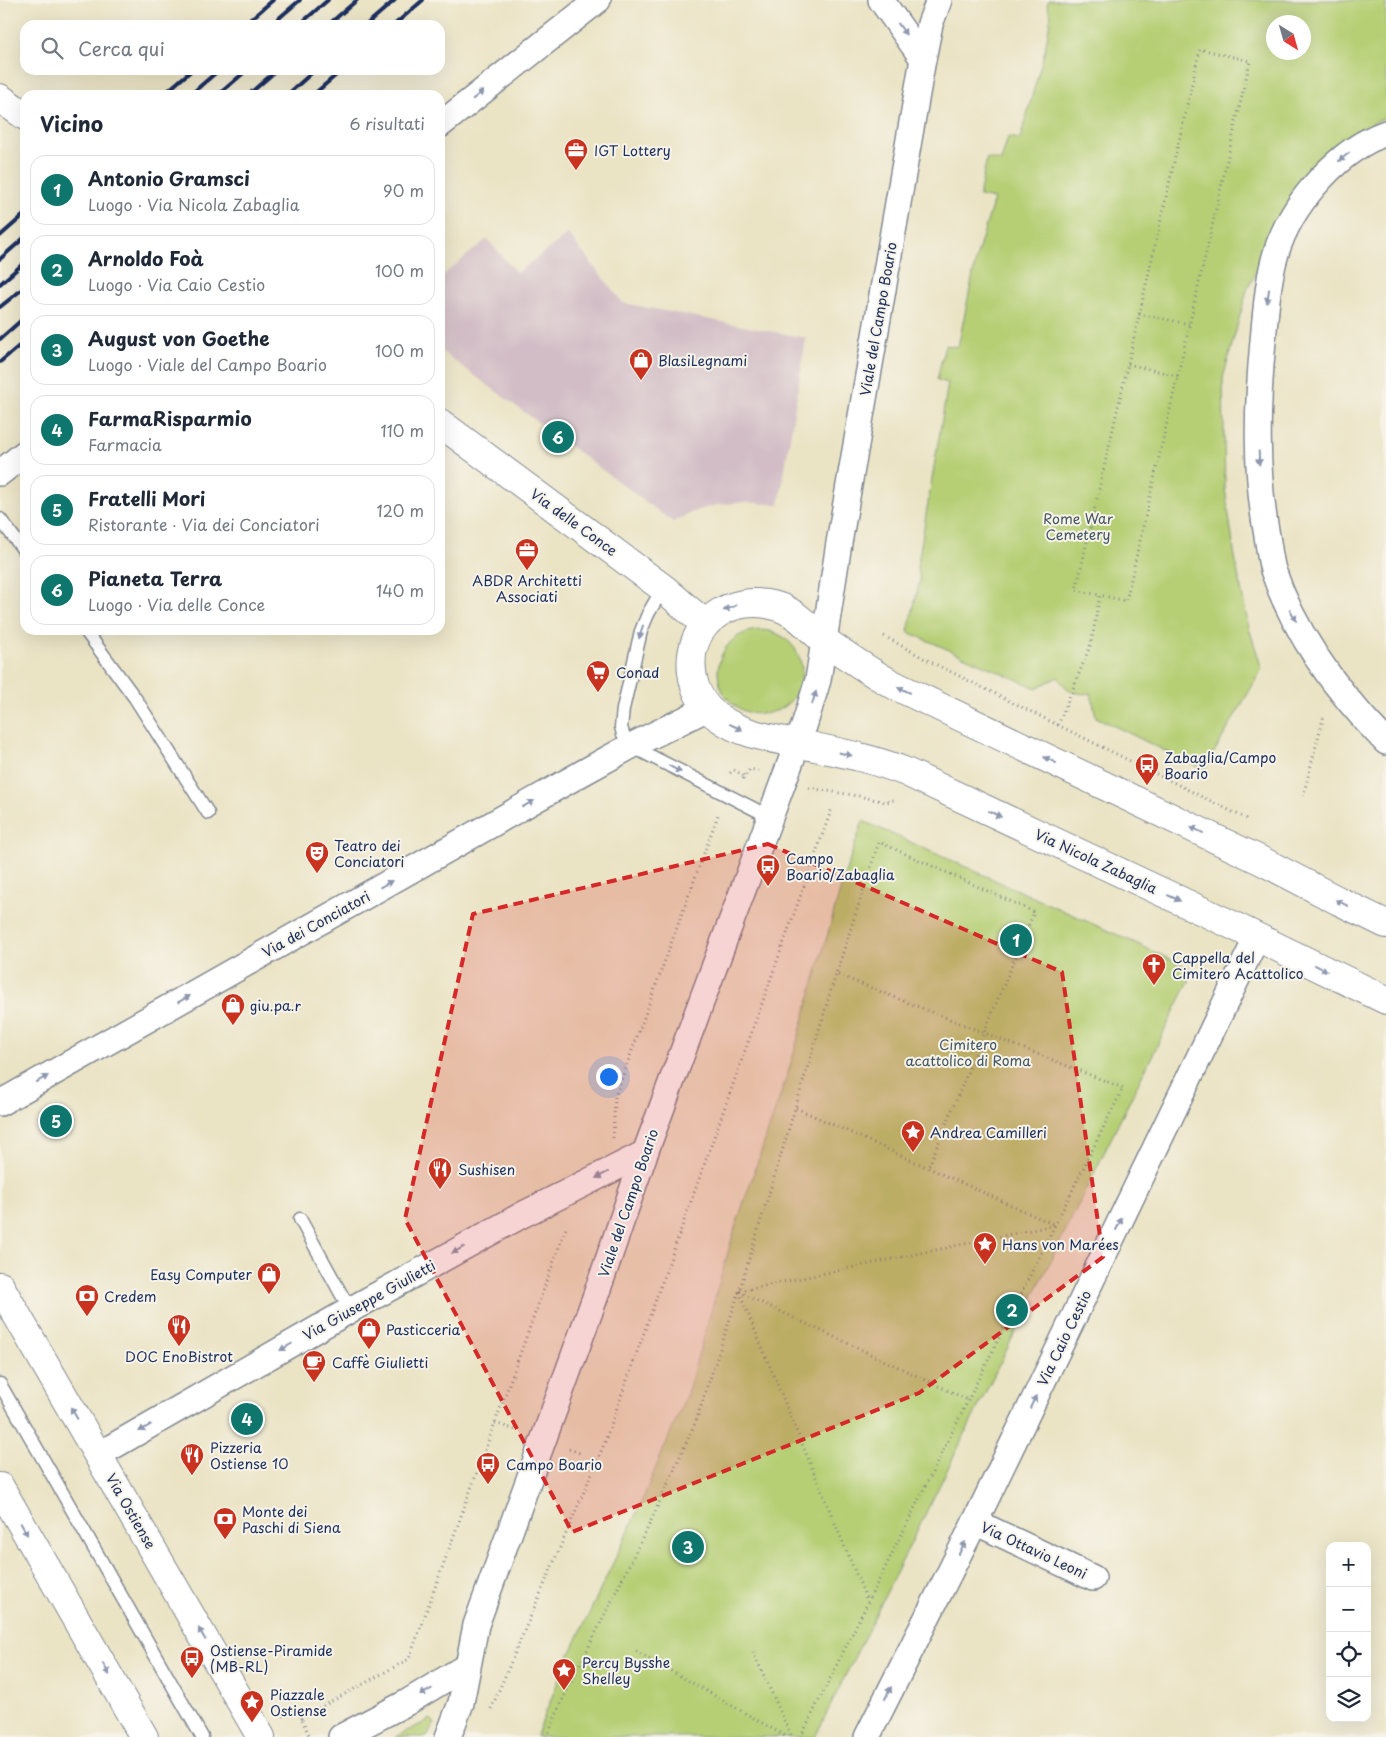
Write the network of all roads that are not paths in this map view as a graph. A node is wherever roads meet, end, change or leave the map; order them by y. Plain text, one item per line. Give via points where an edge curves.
1 (598, 0) edge
2 (881, 0) edge
3 (939, 0) edge
4 (922, 59) junction
5 (0, 98) edge
6 (20, 112) edge
7 (445, 121) edge
8 (1386, 133) edge
9 (445, 428) edge
10 (20, 457) edge
11 (0, 473) edge
12 (0, 519) edge
13 (20, 545) edge
14 (663, 588) junction
15 (706, 624) junction
16 (89, 635) edge
17 (824, 640) junction
18 (708, 708) junction
19 (1386, 742) edge
20 (797, 744) junction
21 (631, 746) junction
22 (208, 813) dead end
23 (770, 817) junction
24 (1386, 924) edge
25 (1257, 937) junction
26 (1386, 1000) edge
27 (0, 1103) edge
28 (646, 1153) junction
29 (300, 1219) dead end
30 (0, 1286) edge
31 (350, 1310) junction
32 (0, 1384) edge
33 (98, 1455) junction
34 (2, 1493) edge
35 (975, 1522) junction
36 (1093, 1578) dead end
37 (467, 1666) junction
38 (137, 1733) edge
39 (202, 1737) edge
40 (261, 1737) edge
41 (341, 1737) edge
42 (448, 1737) edge
43 (867, 1737) edge

7 -> 1 street
2 -> 4 street
3 - 4 street, Viale del Campo Boario
4 - 17 street, Viale del Campo Boario
5 - 6 street
8 -> 19 street via 1342,158 1318,182 1301,204 1278,245 1265,320 1258,403 1260,496 1273,569 1312,650 1358,712
9 - 14 street, Via delle Conce
10 - 11 street
12 - 13 lane
14 - 15 street, Via delle Conce
14 -> 21 lane via 641,631 623,709 621,727
17 -> 15 street via 795,615 763,603 734,606
15 - 18 street via 694,642 691,667 695,686
16 - 22 lane via 135,698
20 -> 17 street via 816,691
24 -> 17 street via 1253,856 896,686
18 -> 20 street via 743,730
18 - 21 street, Via dei Conciatori
20 - 23 street, Viale del Campo Boario
20 -> 25 street, Via Nicola Zabaglia via 878,761 906,772
21 -> 23 lane
27 -> 21 street, Via dei Conciatori
23 - 28 street, Viale del Campo Boario
25 -> 26 street, Via Nicola Zabaglia
35 -> 25 street, Via Caio Cestio
28 -> 31 street, Via Giuseppe Giulietti via 522,1215
28 - 37 street, Viale del Campo Boario via 476,1625
29 - 31 lane
33 -> 30 street, Via Ostiense
31 -> 33 street, Via Giuseppe Giulietti
32 - 39 lane
40 -> 33 street, Via Ostiense
34 -> 38 street
35 - 36 street, Via Ottavio Leoni
43 -> 35 street, Via Caio Cestio
37 -> 41 street via 406,1704
37 - 42 street, Viale del Campo Boario via 461,1702

